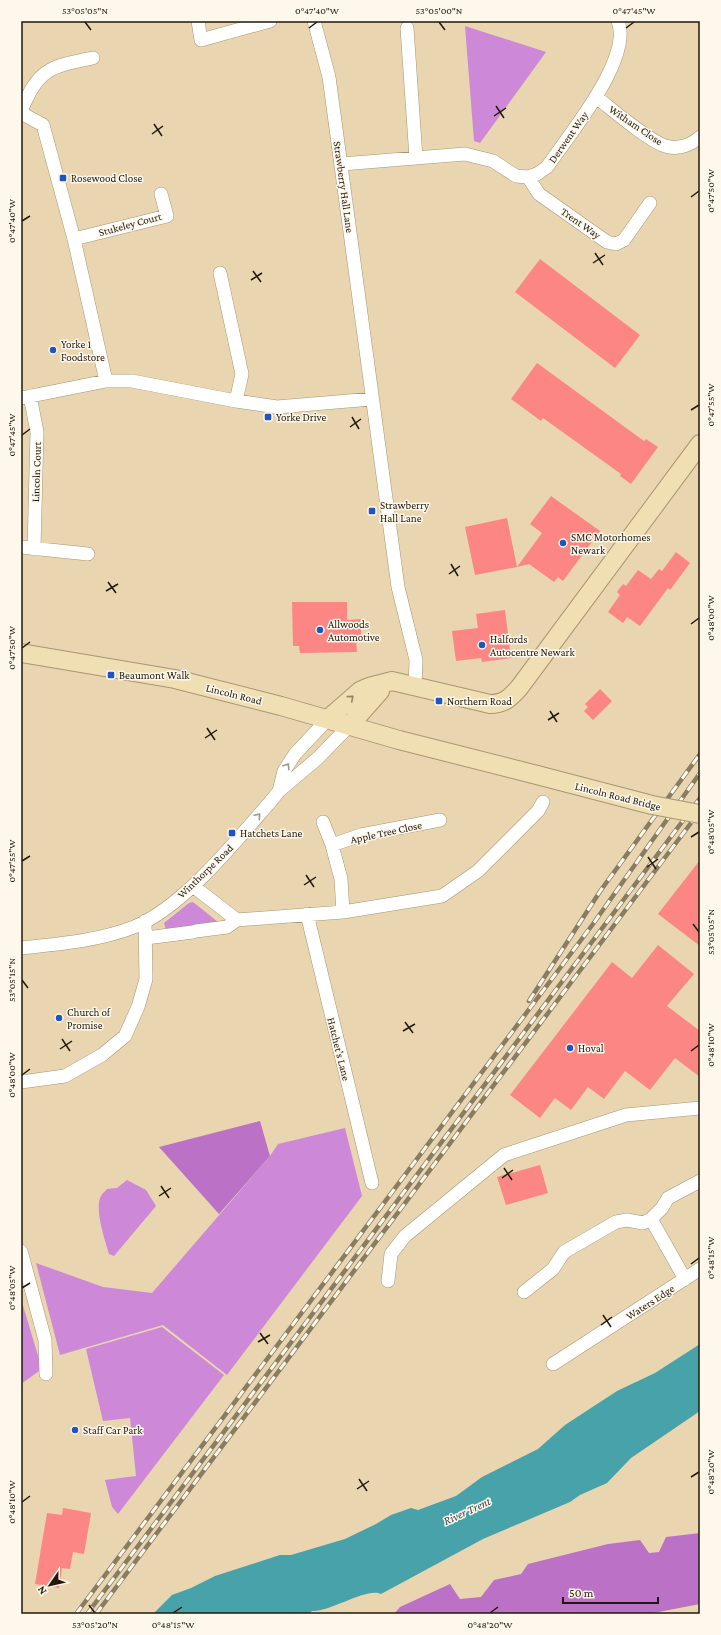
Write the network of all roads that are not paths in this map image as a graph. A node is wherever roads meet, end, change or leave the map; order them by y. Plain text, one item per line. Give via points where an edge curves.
1 (198, 21) edge
2 (270, 21) edge
3 (314, 21) edge
4 (618, 21) edge
5 (407, 28) dead end
6 (92, 58) dead end
7 (596, 97) junction
8 (21, 112) edge
9 (700, 136) edge
10 (416, 158) junction
11 (342, 164) junction
12 (528, 177) junction
13 (161, 194) dead end
14 (650, 203) dead end
15 (74, 239) junction
16 (220, 273) dead end
17 (106, 381) junction
18 (26, 397) edge
19 (372, 399) junction
20 (236, 401) junction
21 (700, 444) edge
22 (27, 548) edge
23 (88, 554) dead end
24 (21, 653) edge
25 (379, 685) junction
26 (415, 686) junction
27 (328, 719) junction
28 (349, 726) junction
29 (279, 791) junction
30 (543, 802) dead end
31 (700, 814) edge
32 (440, 820) dead end
33 (323, 822) dead end
34 (332, 845) junction
35 (193, 886) junction
36 (343, 912) junction
37 (307, 914) junction
38 (237, 920) junction
39 (145, 921) junction
40 (146, 938) junction
41 (21, 948) edge
42 (21, 1082) edge
43 (700, 1108) edge
44 (700, 1181) edge
45 (372, 1183) dead end
46 (651, 1219) junction
47 (21, 1251) edge
48 (700, 1269) edge
49 (685, 1279) junction
50 (388, 1281) dead end
51 (524, 1292) dead end
52 (553, 1364) dead end
53 (46, 1374) dead end

1 - 2 street via 201,40
3 - 11 street, Strawberry Hall Lane via 329,77
4 - 7 street, Derwent Way via 621,34 617,54
5 - 10 street
6 - 8 street via 64,64 44,73 30,88
7 - 9 street, Witham Close via 665,146 681,147
7 - 12 street, Derwent Way via 546,167
8 - 15 street via 42,125
10 - 11 street
10 - 12 street via 465,154 493,161 516,176
11 - 19 street, Strawberry Hall Lane
12 - 14 street, Trent Way via 539,194 607,242 616,244 624,240
13 - 15 street, Stukeley Court via 166,216
15 - 17 street
16 - 20 street via 242,374
17 - 18 street
17 - 20 street via 132,381
18 - 22 street, Lincoln Court via 37,432
19 - 20 street via 277,407
19 - 26 street, Strawberry Hall Lane via 398,587 416,660
21 - 26 main road via 509,699 500,704 490,704
22 - 23 street, Lincoln Court
24 - 27 main road, Lincoln Road via 175,679
25 - 26 main road via 392,681
27 -> 25 main road via 360,691
25 - 28 main road via 380,690
27 - 28 main road, Lincoln Road
29 -> 27 street, Winthorpe Road via 284,771 295,754
28 - 29 street, Winthorpe Road via 318,758
28 - 31 main road, Lincoln Road Bridge, bridge via 652,805
35 -> 29 street, Winthorpe Road
30 - 36 street via 538,811 478,871 442,896
32 - 34 street, Apple Tree Close via 361,835
33 - 34 street
34 - 36 street via 341,879
35 - 38 street
35 - 39 street, Winthorpe Road via 161,912
36 - 37 street
37 - 38 street
37 - 45 street, Hatchet's Lane
38 - 40 street via 227,927
39 - 40 street
39 - 41 street, Winthorpe Road via 94,939
40 - 42 street via 146,979 138,1007 125,1036 102,1055 64,1076
43 - 50 street via 626,1115 504,1155 401,1240 391,1254
44 - 46 street via 668,1198
46 - 49 street, Waters Edge
46 - 51 street via 643,1223 627,1220 616,1222 564,1252 553,1269
47 - 53 street via 45,1340
48 - 49 street, Waters Edge
49 - 52 street, Waters Edge

